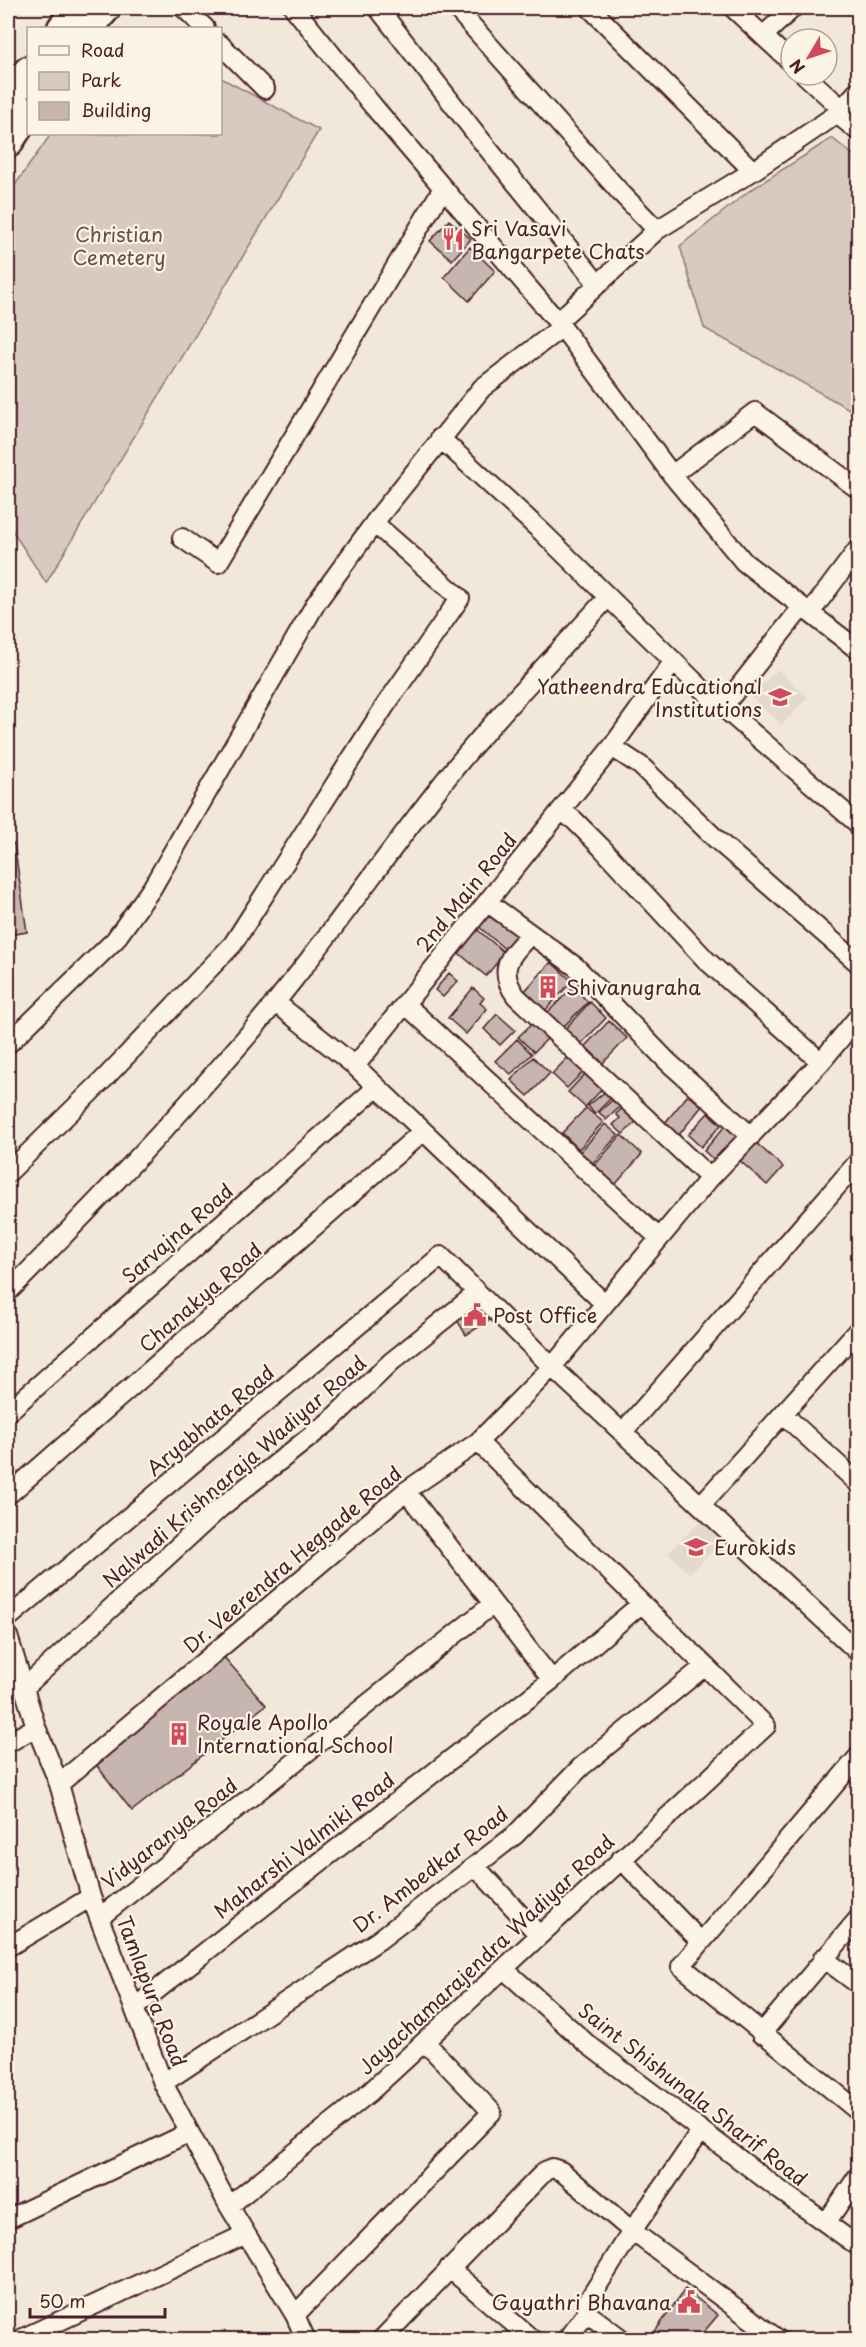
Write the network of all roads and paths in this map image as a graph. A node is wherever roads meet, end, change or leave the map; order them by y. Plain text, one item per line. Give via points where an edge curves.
1 (79, 8) edge
2 (105, 8) edge
3 (184, 8) edge
4 (294, 8) edge
5 (378, 8) edge
6 (456, 8) edge
7 (590, 8) edge
8 (733, 8) edge
9 (793, 8) edge
10 (63, 27) edge
11 (90, 27) edge
12 (204, 27) edge
13 (763, 36) junction
14 (222, 46) edge
15 (779, 51) edge
16 (27, 73) edge
17 (816, 87) edge
18 (265, 89) dead end
19 (858, 91) edge
20 (8, 102) edge
21 (840, 112) junction
22 (27, 114) edge
23 (858, 131) edge
24 (8, 144) edge
25 (753, 171) junction
26 (443, 188) junction
27 (657, 230) junction
28 (598, 284) junction
29 (560, 324) junction
30 (440, 438) junction
31 (672, 475) junction
32 (858, 489) edge
33 (374, 524) junction
34 (182, 538) dead end
35 (858, 549) edge
36 (608, 597) junction
37 (806, 610) junction
38 (858, 650) edge
39 (674, 662) junction
40 (723, 707) junction
41 (612, 747) junction
42 (561, 811) junction
43 (858, 824) edge
44 (487, 902) junction
45 (529, 936) junction
46 (858, 963) edge
47 (274, 1002) junction
48 (405, 1004) junction
49 (858, 1017) edge
50 (8, 1044) edge
51 (820, 1062) junction
52 (355, 1066) junction
53 (376, 1088) junction
54 (422, 1132) junction
55 (751, 1136) junction
56 (858, 1162) edge
57 (8, 1173) edge
58 (710, 1178) junction
59 (658, 1238) junction
60 (8, 1292) edge
61 (477, 1293) junction
62 (604, 1303) junction
63 (858, 1330) edge
64 (552, 1366) junction
65 (8, 1412) edge
66 (784, 1415) junction
67 (623, 1432) junction
68 (478, 1442) junction
69 (858, 1483) edge
70 (406, 1491) junction
71 (8, 1495) edge
72 (701, 1504) junction
73 (493, 1604) junction
74 (641, 1604) junction
75 (8, 1618) edge
76 (8, 1636) edge
77 (858, 1652) edge
78 (705, 1666) junction
79 (552, 1680) junction
80 (25, 1687) junction
81 (36, 1727) junction
82 (8, 1743) edge
83 (858, 1757) edge
84 (59, 1784) junction
85 (621, 1859) junction
86 (475, 1866) junction
87 (91, 1897) junction
88 (99, 1918) junction
89 (858, 1919) edge
90 (539, 1935) junction
91 (700, 1941) junction
92 (8, 1947) edge
93 (823, 1958) junction
94 (505, 1970) junction
95 (858, 1984) edge
96 (134, 2008) junction
97 (761, 2034) junction
98 (425, 2042) junction
99 (163, 2083) junction
100 (858, 2110) edge
101 (701, 2131) junction
102 (188, 2133) junction
103 (858, 2176) edge
104 (229, 2206) junction
105 (8, 2219) edge
106 (826, 2223) junction
107 (632, 2231) junction
108 (246, 2234) junction
109 (858, 2246) edge
110 (449, 2268) junction
111 (587, 2313) junction
112 (295, 2315) junction
113 (19, 2340) edge
114 (306, 2340) edge
115 (381, 2340) edge
116 (533, 2340) edge
117 (566, 2340) edge
118 (623, 2340) edge
119 (779, 2340) edge

1 - 10 main road
2 - 11 main road
3 - 12 street
4 - 26 street
5 - 28 street
6 - 27 street
7 - 25 street
8 - 13 street
9 - 13 street
13 - 15 street
14 - 18 street
16 - 20 main road
17 - 21 street
19 - 21 street
21 - 23 street
21 - 25 street
22 - 24 main road
25 - 27 street
26 - 29 street
26 - 34 street via 218,563
27 - 28 street
28 - 29 street
29 - 30 street via 482,388
29 - 31 street
30 - 33 street
30 - 36 street
31 - 32 street via 755,412
31 - 37 street via 744,562
33 - 50 street via 316,603 152,888 115,940
33 - 57 street via 460,598 385,706 233,944
35 - 37 street
36 - 39 street
36 - 47 street via 455,768
37 - 38 street
37 - 40 street
39 - 40 street
39 - 41 street, 2nd Main Road
40 - 43 street
41 - 42 street, 2nd Main Road
41 - 46 street via 641,766 717,840
42 - 44 street, 2nd Main Road
42 - 51 street via 601,847 706,960
44 - 45 street
44 - 48 street, 2nd Main Road
45 - 55 street via 576,968 668,1062
45 - 58 street via 508,962 506,980 516,996
47 - 52 street
47 - 60 street via 118,1181
48 - 52 street, 2nd Main Road
48 - 59 street
49 - 51 street, Dr. Veerendra Heggade Road
51 - 55 street, Dr. Veerendra Heggade Road
52 - 53 street
53 - 54 street
53 - 65 street, Sarvajna Road
54 - 62 street
54 - 71 street, Chanakya Road
55 - 58 street, Dr. Veerendra Heggade Road
56 - 67 street
58 - 59 street, Dr. Veerendra Heggade Road
59 - 62 street, Dr. Veerendra Heggade Road
61 - 64 street
61 - 75 street, Aryabhata Road via 441,1256
61 - 80 street, Nalwadi Krishnaraja Wadiyar Road via 391,1362 330,1421 220,1508
62 - 64 street, Dr. Veerendra Heggade Road
63 - 66 street
64 - 67 street
64 - 68 street, Dr. Veerendra Heggade Road
66 - 69 street
66 - 72 street
67 - 72 street
68 - 70 street, Dr. Veerendra Heggade Road
68 - 74 street
70 - 73 street
70 - 84 street, Dr. Veerendra Heggade Road
72 - 77 street
73 - 79 street
73 - 88 street, Vidyaranya Road
74 - 78 street
74 - 79 street, Maharshi Valmiki Road
76 - 80 street, Tamlapura Road
78 - 85 street, Jayachamarajendra Wadiyar Road via 766,1726
78 - 86 street, Dr. Ambedkar Road via 581,1767 515,1835
79 - 96 street, Maharshi Valmiki Road
80 - 81 street, Tamlapura Road
81 - 82 street
81 - 84 street, Tamlapura Road
83 - 91 street
84 - 87 street, Tamlapura Road
85 - 90 street, Jayachamarajendra Wadiyar Road
85 - 91 street
86 - 90 street
86 - 99 street, Dr. Ambedkar Road via 378,1940
87 - 88 street, Tamlapura Road
87 - 92 street
88 - 96 street, Tamlapura Road
89 - 93 street
90 - 94 street, Jayachamarajendra Wadiyar Road
91 - 97 street via 681,1966
93 - 95 street
93 - 97 street
94 - 98 street, Jayachamarajendra Wadiyar Road
94 - 101 street, Saint Shishunala Sharif Road via 586,2043
96 - 99 street, Tamlapura Road
97 - 100 street
98 - 104 street, Jayachamarajendra Wadiyar Road via 370,2092
98 - 112 street via 492,2112
99 - 102 street, Tamlapura Road
101 - 106 street, Saint Shishunala Sharif Road
101 - 107 street
102 - 104 street, Tamlapura Road
102 - 105 street
103 - 106 street
104 - 108 street, Tamlapura Road
106 - 109 street, Saint Shishunala Sharif Road
107 - 110 street via 561,2171 552,2168
107 - 111 street via 586,2304
107 - 119 street
108 - 112 street, Tamlapura Road
108 - 113 street
110 - 115 street
110 - 116 street
111 - 117 street
111 - 118 street
112 - 114 street, Tamlapura Road

